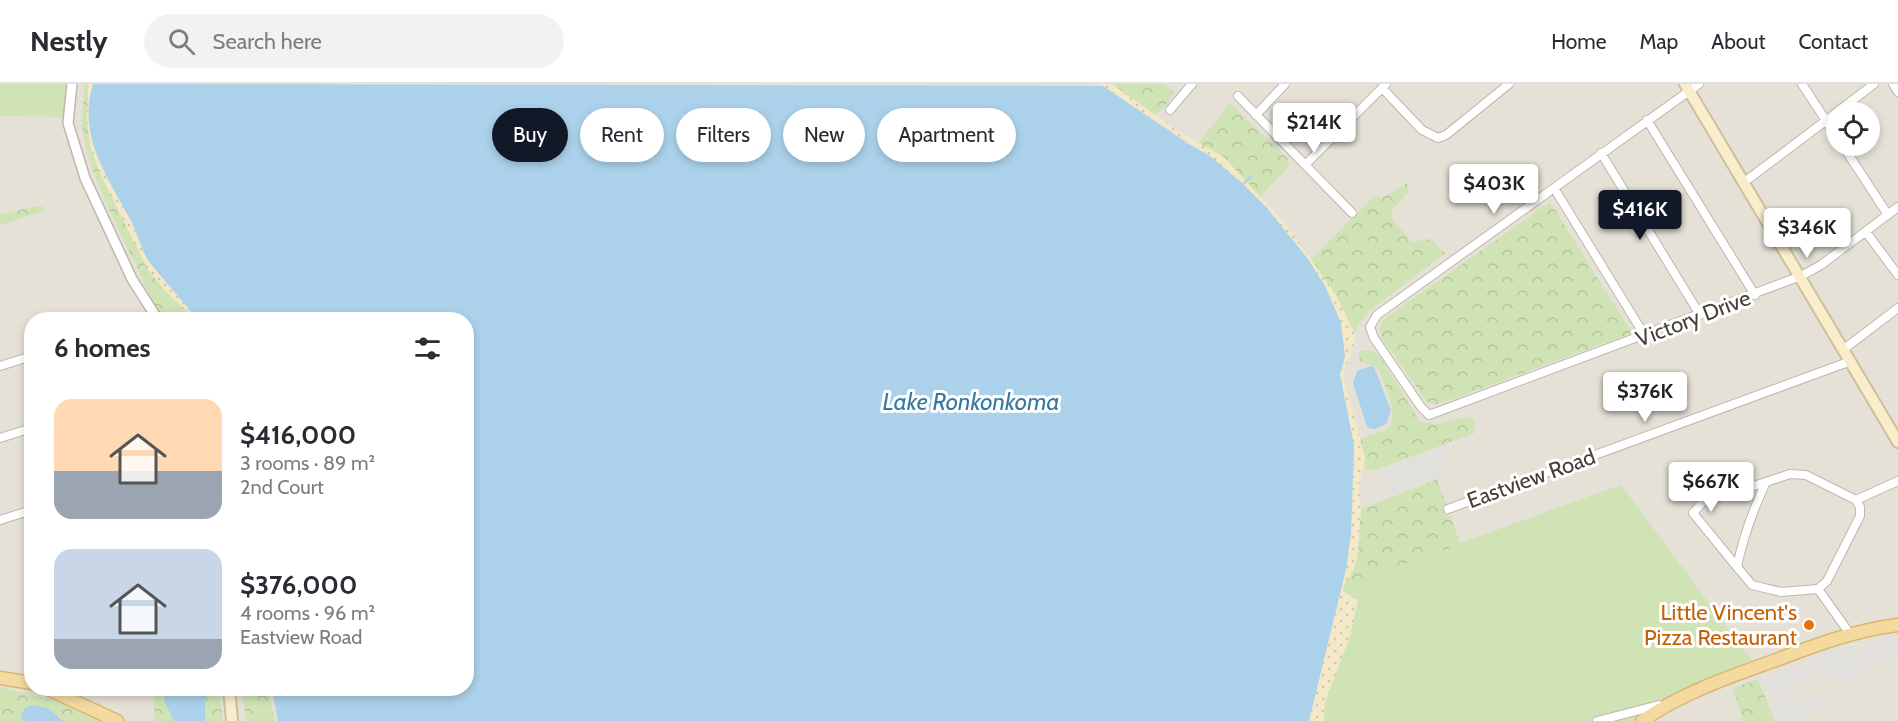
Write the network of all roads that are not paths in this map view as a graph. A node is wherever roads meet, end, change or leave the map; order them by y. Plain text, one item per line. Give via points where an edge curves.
1 (72, 84) edge
2 (1192, 84) edge
3 (1285, 84) edge
4 (1509, 84) edge
5 (1802, 84) edge
6 (1874, 84) edge
7 (1893, 84) edge
8 (1384, 86) edge
9 (1691, 86) edge
10 (1898, 92) edge
11 (1238, 96) dead end
12 (1850, 102) edge
13 (1170, 110) dead end
14 (1256, 115) junction
15 (1647, 120) junction
16 (1826, 121) joint
17 (1601, 153) junction
18 (1850, 156) edge
19 (1306, 164) junction
20 (1743, 183) junction
21 (1554, 188) junction
22 (1898, 207) edge
23 (1352, 213) dead end
24 (1888, 215) junction
25 (1866, 232) junction
26 (1898, 275) edge
27 (1801, 276) junction
28 (1755, 295) junction
29 (1898, 308) edge
30 (153, 312) edge
31 (1700, 315) junction
32 (1646, 336) junction
33 (1844, 349) junction
34 (24, 358) edge
35 (1851, 361) junction
36 (0, 366) edge
37 (24, 430) edge
38 (0, 438) edge
39 (1898, 442) edge
40 (1766, 482) junction
41 (1898, 482) edge
42 (1856, 500) junction
43 (1448, 509) dead end
44 (24, 512) edge
45 (0, 520) edge
46 (1737, 567) junction
47 (1818, 589) junction
48 (1898, 625) edge
49 (1850, 634) junction
50 (0, 678) edge
51 (24, 679) edge
52 (63, 696) edge
53 (230, 696) edge
54 (1665, 704) junction
55 (233, 718) edge
56 (117, 721) edge
57 (1597, 721) edge
58 (1642, 721) edge

1 - 30 street via 68,123 85,178 132,279
2 - 13 street
3 - 14 street
4 - 8 street via 1438,138 1422,130
5 - 16 street
6 - 12 street
7 - 10 street
8 - 19 street
9 - 15 street
9 - 20 main road
11 - 14 street
14 - 19 street
15 - 17 street
15 - 28 street
16 - 20 street
17 - 21 street
17 - 31 street
18 - 24 street
19 - 23 street
20 - 27 main road
21 - 32 street
21 - 32 street, Victory Drive via 1377,315 1370,327 1372,333 1429,415
22 - 24 street, Victory Drive
24 - 25 street, Victory Drive
25 - 26 street
25 - 27 street, Victory Drive
27 - 28 street, Victory Drive
27 - 33 main road
28 - 31 street, Victory Drive
29 - 33 street
31 - 32 street, Victory Drive
33 - 35 main road
34 - 36 street
35 - 39 main road
35 - 43 street, Eastview Road
37 - 38 street
40 - 42 street via 1790,474 1806,476
40 - 46 street via 1742,540
40 - 46 street via 1703,502 1693,513
41 - 42 street
42 - 47 street via 1860,516 1827,582
44 - 45 street
46 - 47 street via 1752,585 1781,592
47 - 49 street
48 - 49 main road
49 - 54 main road via 1741,672
50 - 51 main road
52 - 56 main road
53 - 55 main road
54 - 57 street
54 - 58 main road

